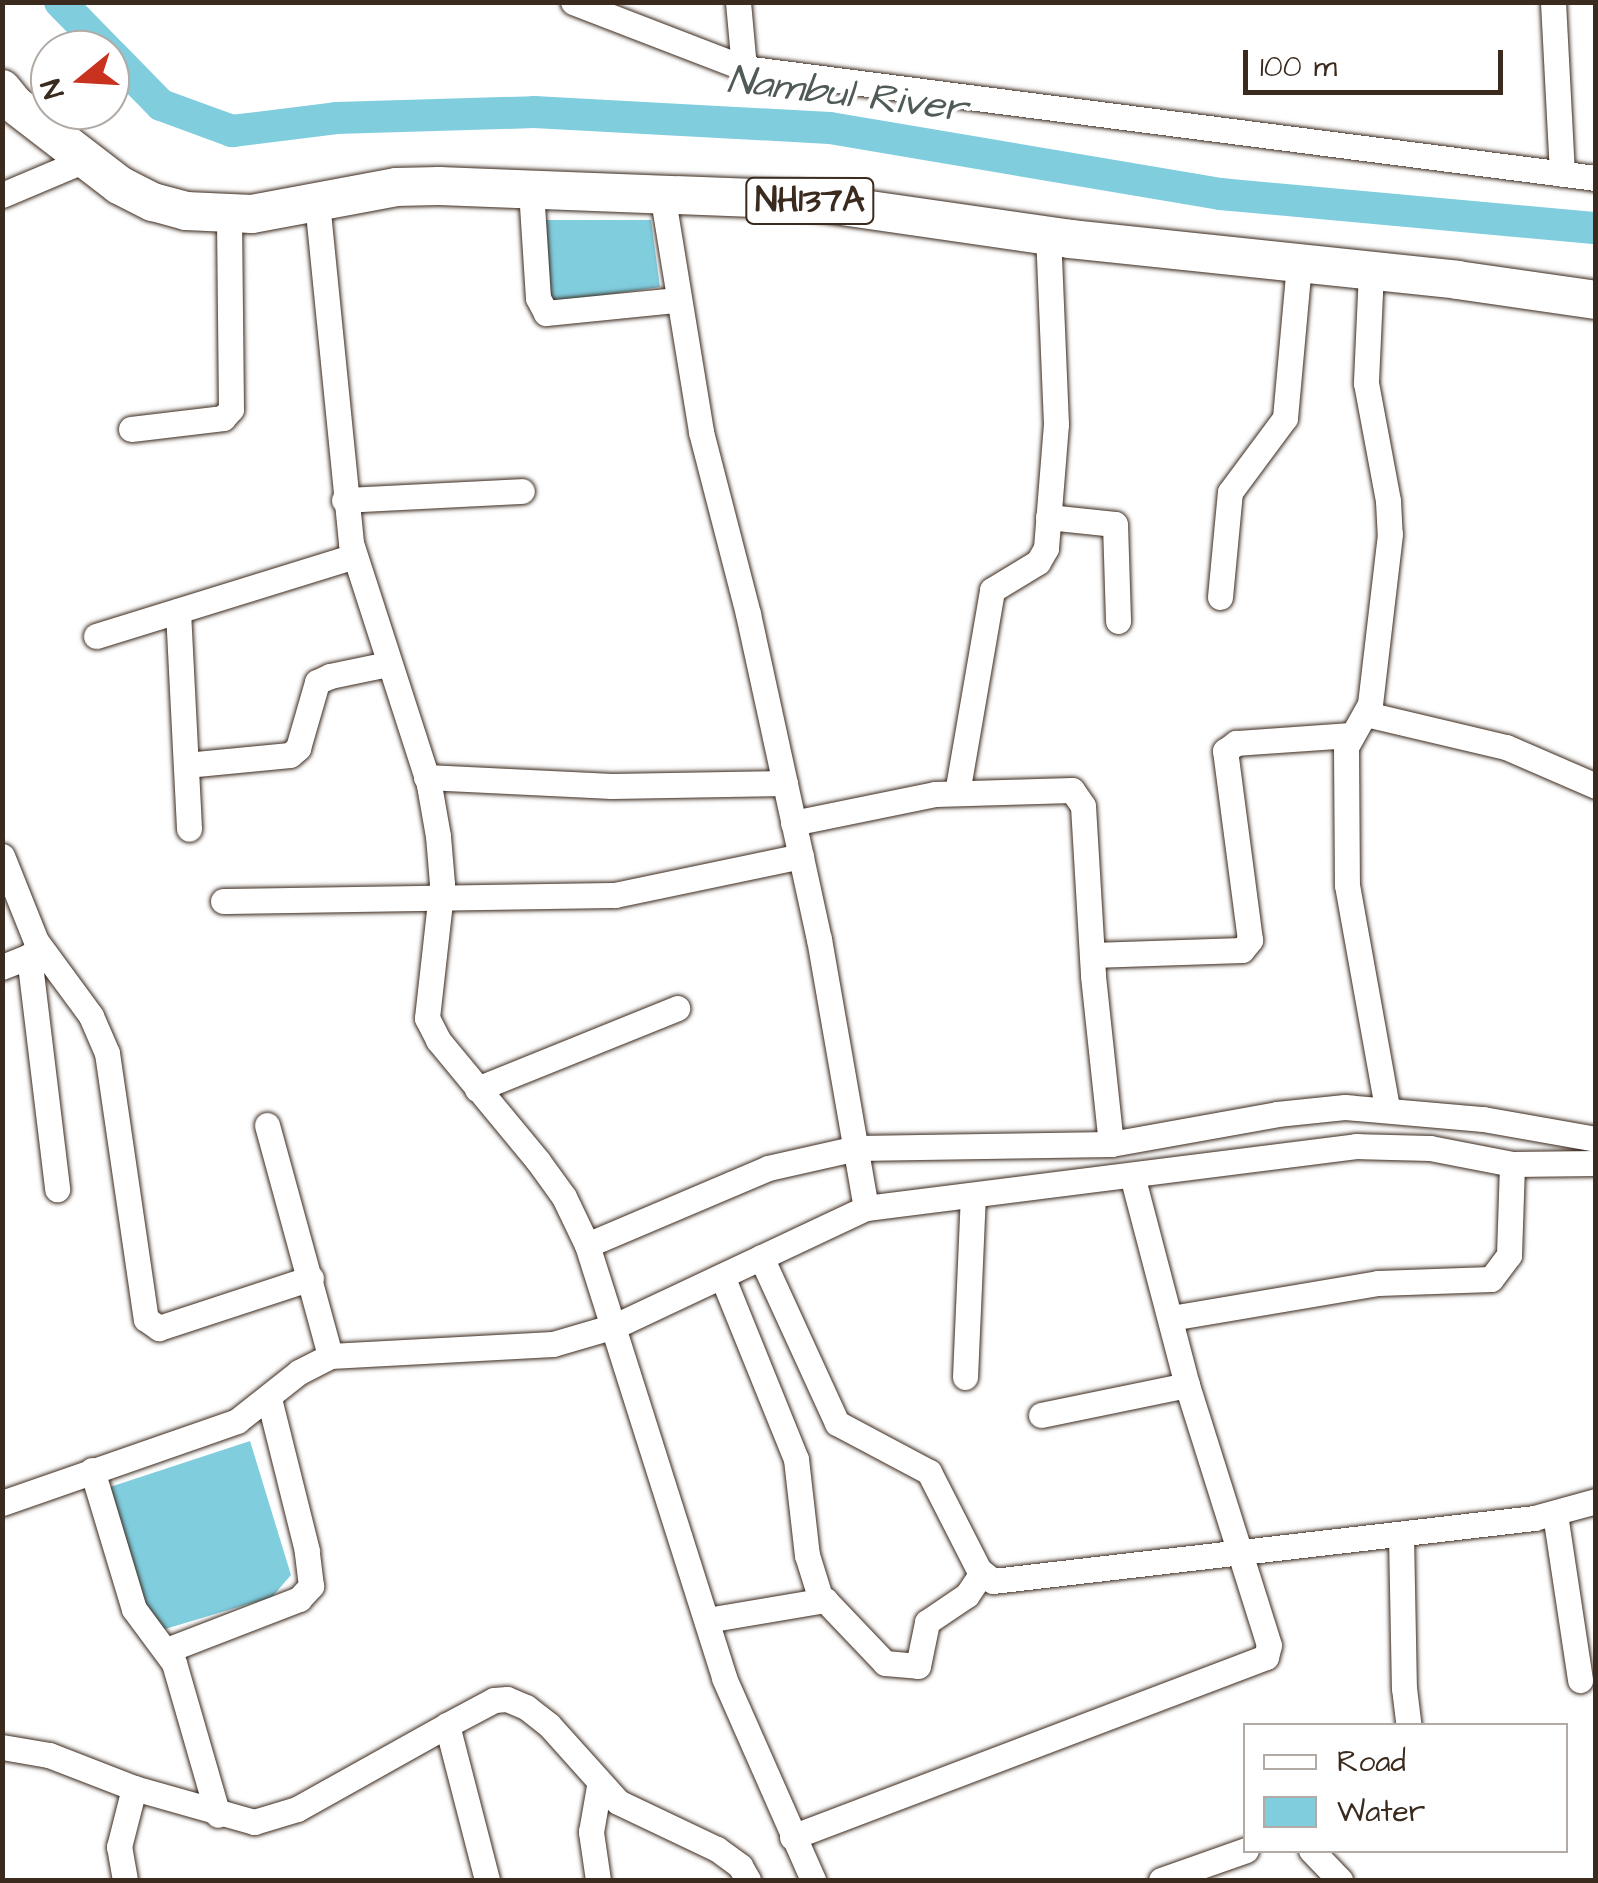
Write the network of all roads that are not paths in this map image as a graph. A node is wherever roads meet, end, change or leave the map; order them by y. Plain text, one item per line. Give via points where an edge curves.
1 (573, 2) edge
2 (738, 2) edge
3 (1553, 2) edge
4 (2, 59) edge
5 (744, 68) junction
6 (2, 89) edge
7 (30, 102) edge
8 (30, 116) edge
9 (49, 130) edge
10 (85, 160) junction
11 (1562, 174) junction
12 (1596, 178) edge
13 (531, 190) junction
14 (662, 193) junction
15 (2, 195) edge
16 (317, 202) junction
17 (229, 215) junction
18 (1048, 235) junction
19 (1299, 264) junction
20 (1371, 271) junction
21 (677, 300) junction
22 (1596, 300) edge
23 (131, 429) dead end
24 (522, 491) dead end
25 (344, 500) junction
26 (1048, 517) junction
27 (354, 556) junction
28 (1220, 597) dead end
29 (178, 610) junction
30 (1118, 621) dead end
31 (96, 636) dead end
32 (388, 664) junction
33 (1366, 714) junction
34 (1349, 736) junction
35 (186, 765) junction
36 (426, 777) junction
37 (786, 783) junction
38 (1596, 786) edge
39 (957, 793) junction
40 (794, 823) junction
41 (189, 828) dead end
42 (2, 856) edge
43 (800, 856) junction
44 (440, 896) junction
45 (223, 901) dead end
46 (35, 954) junction
47 (1092, 956) junction
48 (2, 967) edge
49 (677, 1008) dead end
50 (477, 1090) junction
51 (1388, 1108) junction
52 (267, 1125) dead end
53 (1596, 1139) edge
54 (1111, 1144) junction
55 (1596, 1163) edge
56 (1512, 1164) junction
57 (1132, 1175) junction
58 (861, 1177) junction
59 (57, 1189) dead end
60 (973, 1196) junction
61 (587, 1245) junction
62 (761, 1257) junction
63 (722, 1276) junction
64 (315, 1297) junction
65 (1171, 1318) junction
66 (615, 1326) junction
67 (330, 1356) junction
68 (965, 1377) dead end
69 (1187, 1385) junction
70 (269, 1399) junction
71 (1041, 1415) dead end
72 (92, 1470) junction
73 (2, 1502) edge
74 (1596, 1502) edge
75 (1554, 1514) junction
76 (1401, 1534) junction
77 (1241, 1555) junction
78 (982, 1573) junction
79 (822, 1600) junction
80 (707, 1620) junction
81 (167, 1650) junction
82 (1580, 1680) dead end
83 (1409, 1723) edge
84 (447, 1725) junction
85 (2, 1747) edge
86 (599, 1786) junction
87 (134, 1788) junction
88 (218, 1815) junction
89 (792, 1837) junction
90 (1243, 1851) edge
91 (1314, 1853) edge
92 (125, 1880) edge
93 (488, 1880) edge
94 (598, 1880) edge
95 (748, 1880) edge
96 (813, 1880) edge
97 (1161, 1880) edge
98 (1340, 1880) edge

1 - 5 street
2 - 5 street
3 - 11 street
4 - 7 highway, NH137A
5 - 11 street
6 - 8 highway, NH137A
9 - 10 highway, NH137A
10 - 15 street
10 - 17 highway, NH137A via 153,202
11 - 12 street
13 - 14 highway, NH137A
13 - 16 highway, NH137A via 396,187
13 - 21 street via 538,298 546,313
14 - 18 highway, NH137A via 849,204
14 - 21 street
16 - 17 highway, NH137A
16 - 25 street
17 - 23 street via 231,408 223,418
18 - 19 highway, NH137A
18 - 26 street via 1056,424
19 - 20 highway, NH137A
19 - 28 street via 1285,418 1230,492
20 - 22 highway, NH137A
20 - 33 street via 1366,383 1390,517
21 - 37 street via 714,496
24 - 25 street
25 - 27 street
26 - 30 street via 1115,524
26 - 39 street via 1041,559 992,590
27 - 29 street
27 - 32 street
29 - 31 street
29 - 35 street
32 - 35 street via 318,682 290,755
32 - 36 street
33 - 34 street
33 - 38 street via 1506,747
34 - 47 street via 1236,743 1225,751 1250,940 1242,950
34 - 51 street via 1347,898
35 - 41 street
36 - 37 street via 612,786
36 - 44 street via 438,836
37 - 40 street
39 - 40 street
39 - 47 street via 1066,788 1079,798
40 - 43 street
42 - 46 street
43 - 44 street via 614,895
43 - 58 street
44 - 45 street
44 - 50 street via 427,1018
46 - 48 street
46 - 59 street
46 - 64 street via 92,1016 108,1053 146,1319 159,1328
47 - 54 street
49 - 50 street
50 - 61 street via 564,1197
51 - 53 street
51 - 54 street via 1277,1114
52 - 64 street
54 - 58 street
55 - 56 street
56 - 57 street via 1430,1148 1356,1146
56 - 65 street via 1509,1255 1491,1279 1378,1283
57 - 60 street
57 - 65 street
58 - 60 street
58 - 61 street via 768,1168
58 - 62 street
60 - 68 street
61 - 66 street
62 - 63 street
62 - 78 street via 833,1418 928,1472
63 - 66 street
63 - 79 street via 796,1459 806,1545
64 - 67 street
65 - 69 street
66 - 67 street via 521,1348
66 - 80 street
67 - 70 street
69 - 71 street
69 - 77 street
70 - 72 street via 224,1427
70 - 81 street via 310,1586 299,1599
72 - 73 street
72 - 81 street via 134,1609
74 - 75 street
75 - 76 street
75 - 82 street
76 - 77 street
76 - 83 street
77 - 78 street via 1001,1582
77 - 89 street via 1269,1645 1260,1660
78 - 79 street via 967,1595 927,1622 918,1666 885,1663
79 - 80 street
80 - 89 street via 739,1719
81 - 88 street
84 - 86 street via 494,1700 518,1702 550,1725
84 - 88 street via 298,1809 254,1822
84 - 93 street
85 - 87 street via 49,1755
86 - 94 street via 591,1832
86 - 95 street via 643,1816 733,1859
87 - 88 street
87 - 92 street via 120,1834
89 - 96 street
90 - 97 street
91 - 98 street

